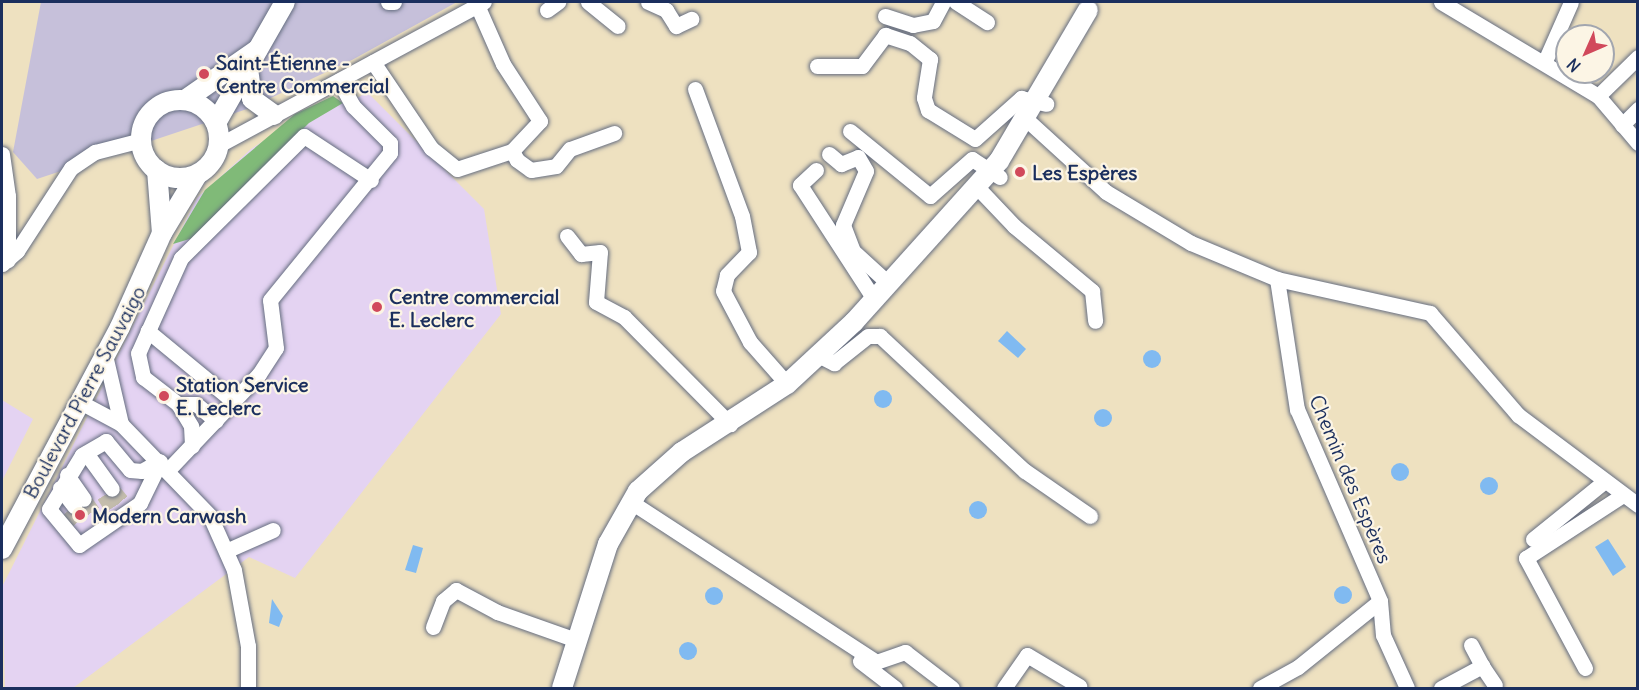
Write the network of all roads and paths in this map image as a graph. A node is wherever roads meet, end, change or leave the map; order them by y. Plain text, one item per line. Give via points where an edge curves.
1 (285, 2) edge
2 (388, 2) edge
3 (394, 2) edge
4 (588, 2) edge
5 (648, 2) edge
6 (943, 2) edge
7 (956, 2) edge
8 (1442, 2) edge
9 (1571, 2) edge
10 (480, 3) edge
11 (1090, 6) edge
12 (885, 16) dead end
13 (691, 19) dead end
14 (987, 22) dead end
15 (618, 26) dead end
16 (258, 49) junction
17 (1638, 57) edge
18 (1545, 61) junction
19 (373, 62) junction
20 (817, 66) dead end
21 (248, 69) junction
22 (339, 81) junction
23 (695, 89) dead end
24 (1598, 96) junction
25 (185, 100) junction
26 (1041, 101) junction
27 (1638, 109) edge
28 (274, 115) junction
29 (216, 123) junction
30 (1031, 123) junction
31 (1622, 125) junction
32 (850, 131) dead end
33 (614, 133) dead end
34 (141, 140) junction
35 (1638, 143) edge
36 (219, 145) junction
37 (512, 151) junction
38 (2, 154) edge
39 (829, 154) dead end
40 (157, 170) junction
41 (816, 170) dead end
42 (995, 174) junction
43 (197, 175) junction
44 (371, 180) junction
45 (980, 190) junction
46 (8, 224) junction
47 (33, 225) junction
48 (162, 233) junction
49 (567, 236) dead end
50 (5, 262) edge
51 (1277, 279) junction
52 (887, 282) junction
53 (874, 298) junction
54 (1095, 321) dead end
55 (148, 331) junction
56 (105, 355) junction
57 (820, 356) junction
58 (787, 384) junction
59 (80, 402) junction
60 (234, 402) junction
61 (178, 404) junction
62 (216, 421) junction
63 (121, 424) junction
64 (730, 424) junction
65 (192, 446) junction
66 (87, 453) junction
67 (163, 464) junction
68 (1605, 481) junction
69 (61, 487) junction
70 (1630, 500) edge
71 (120, 501) junction
72 (631, 502) junction
73 (1090, 516) dead end
74 (273, 530) dead end
75 (1533, 539) dead end
76 (2, 549) edge
77 (228, 550) junction
78 (1380, 601) junction
79 (1568, 618) dead end
80 (808, 619) junction
81 (433, 627) dead end
82 (576, 640) junction
83 (1472, 645) dead end
84 (1482, 666) junction
85 (1585, 668) dead end
86 (1495, 685) dead end
87 (1079, 686) dead end
88 (248, 688) edge
89 (562, 688) edge
90 (895, 688) edge
91 (952, 688) edge
92 (1004, 688) edge
93 (1260, 688) edge
94 (1407, 688) edge
95 (1441, 688) edge

1 - 16 main road
2 - 3 street
4 - 15 street
5 - 13 street via 666,10 676,26
6 - 12 street via 933,21 912,25
7 - 14 street
8 - 18 street
9 - 18 street
10 - 19 street
10 - 37 street via 503,64 540,121
11 - 26 main road
16 - 21 main road
16 - 25 main road
17 - 24 street
18 - 24 street
19 - 22 street
19 - 37 street via 431,148 457,169
20 - 26 street via 862,66 885,35 910,43 930,59 924,98 928,110 975,139 1021,99
21 - 28 main road via 252,99
21 - 29 main road
22 - 28 street
22 - 44 street via 353,106 390,143
23 - 58 street via 742,216 749,252 727,275 723,291 750,342
24 - 31 street
25 - 29 main road via 201,106
25 - 34 main road via 154,110
26 - 30 main road
27 - 31 street
28 - 36 street
29 - 36 main road
30 - 42 main road
30 - 51 street via 1106,192 1148,220
31 - 35 street
32 - 42 street via 930,196 972,159
33 - 37 street via 570,149 556,166 531,170
34 - 40 main road
34 - 47 street via 116,144 83,159 62,179
36 - 43 main road via 210,166
38 - 46 street
39 - 52 street via 841,164 858,157 866,171 843,225 853,251
40 - 43 main road via 176,178
40 - 48 main road, Boulevard Pierre Sauvaigo
41 - 53 street via 800,185
42 - 45 main road
43 - 48 main road, Boulevard Pierre Sauvaigo
44 - 55 street via 304,136 181,258
44 - 60 street via 270,300 276,348
45 - 52 main road
45 - 54 street via 1092,291
46 - 47 street via 19,230
46 - 50 street
47 - 50 street
48 - 56 main road, Boulevard Pierre Sauvaigo
49 - 64 street via 581,254 600,252 596,302 624,317
51 - 68 street via 1430,313 1518,415
51 - 78 street, Chemin des Espères via 1297,409
52 - 53 main road
53 - 57 main road
55 - 60 street
55 - 61 street via 138,353 143,377
56 - 59 main road, Boulevard Pierre Sauvaigo
56 - 63 street
57 - 58 main road
57 - 73 street via 834,363 868,336 880,336 1024,471
58 - 64 main road
59 - 63 street
59 - 76 main road, Boulevard Pierre Sauvaigo
60 - 62 street
61 - 62 street via 196,404
61 - 65 street via 191,426
62 - 65 street
63 - 67 street
64 - 72 main road via 682,452
65 - 67 street
66 - 67 street via 106,441 130,470 142,471
66 - 69 street
66 - 71 street
67 - 71 street
67 - 77 street via 210,516
68 - 70 street
68 - 75 street
69 - 69 street via 75,506
69 - 71 street via 49,509 79,545
70 - 79 street via 1538,564
70 - 85 street via 1526,558
72 - 80 street
72 - 82 main road via 608,544
74 - 77 street
77 - 88 street via 248,646
78 - 93 street via 1298,668
78 - 94 street, Chemin des Espères via 1383,635
80 - 90 street
80 - 91 street via 876,662 905,652
81 - 82 street via 443,601 456,590 497,612
82 - 89 main road
83 - 84 street
84 - 86 street
84 - 95 street
87 - 92 street via 1027,655

